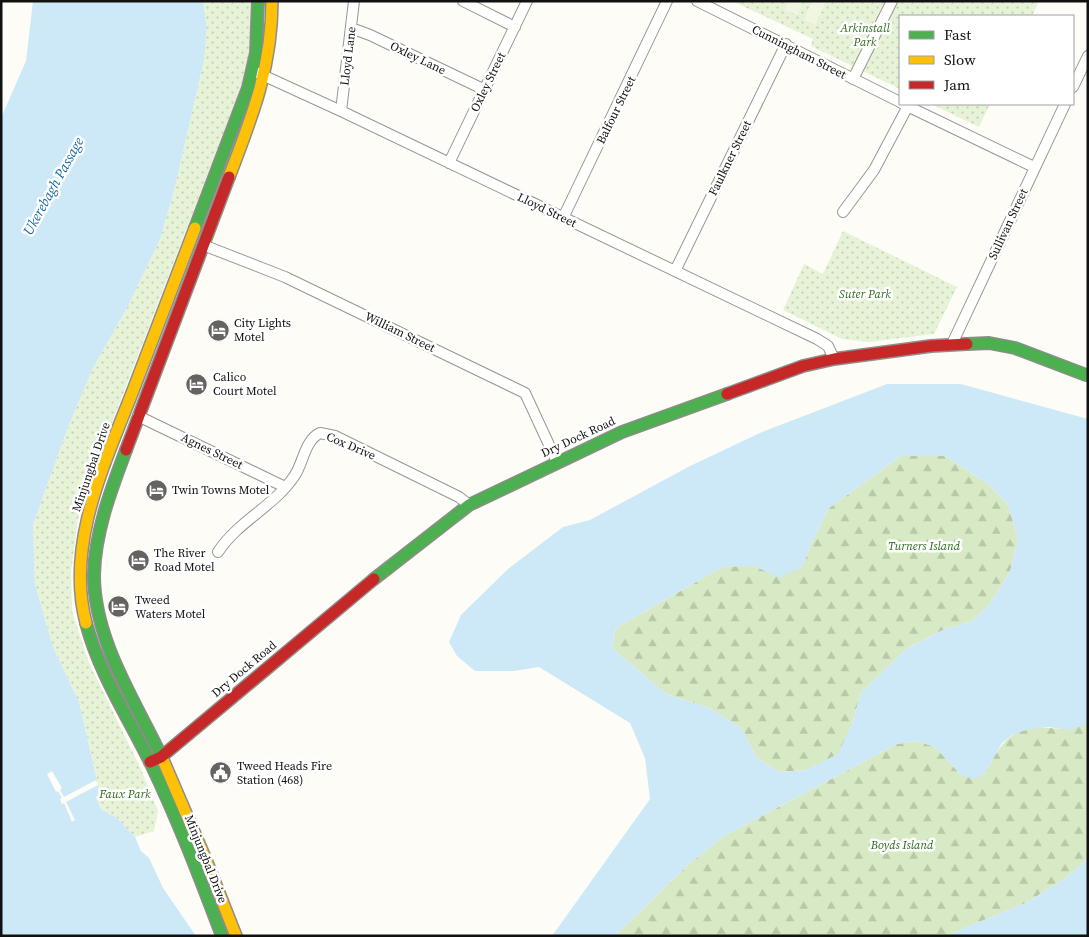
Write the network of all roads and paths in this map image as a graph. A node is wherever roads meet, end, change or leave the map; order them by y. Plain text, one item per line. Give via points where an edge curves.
1 (258, 1) edge
2 (272, 1) edge
3 (354, 1) edge
4 (463, 1) edge
5 (528, 1) edge
6 (667, 1) edge
7 (697, 1) edge
8 (892, 1) edge
9 (515, 27) junction
10 (351, 28) junction
11 (786, 44) junction
12 (1088, 56) edge
13 (253, 71) junction
14 (265, 75) junction
15 (853, 79) junction
16 (1074, 85) edge
17 (485, 90) junction
18 (899, 102) edge
19 (904, 105) edge
20 (906, 105) edge
21 (1065, 105) edge
22 (340, 110) junction
23 (450, 163) junction
24 (1034, 167) junction
25 (842, 212) dead end
26 (563, 218) junction
27 (203, 245) junction
28 (675, 271) junction
29 (952, 344) junction
30 (834, 359) junction
31 (1087, 376) edge
32 (138, 416) junction
33 (557, 462) junction
34 (286, 487) junction
35 (470, 505) junction
36 (218, 552) dead end
37 (156, 760) junction
38 (222, 936) edge
39 (236, 936) edge

1 - 13 main road, Minjungbal Drive via 258,37
2 - 14 main road, Minjungbal Drive
3 - 10 street, Lloyd Lane
4 - 9 street
5 - 9 street, Oxley Street
6 - 26 street, Balfour Street
7 - 11 street, Cunningham Street
8 - 15 street
9 - 17 street, Oxley Street
10 - 17 street, Oxley Lane
10 - 22 street, Lloyd Lane
11 - 15 street, Cunningham Street
11 - 28 street, Faulkner Street
12 - 16 street
13 - 14 street, Lloyd Street
13 - 37 main road, Minjungbal Drive via 109,454 90,509 80,558 81,592 88,632 99,664
14 - 22 street, Lloyd Street
14 - 27 main road, Minjungbal Drive
15 - 18 street, Cunningham Street
17 - 23 street, Oxley Street
19 - 25 street via 874,170
20 - 24 street, Cunningham Street
21 - 24 street, Sullivan Street
22 - 23 street, Lloyd Street
23 - 26 street, Lloyd Street
24 - 29 street, Sullivan Street
26 - 28 street, Lloyd Street
27 - 32 main road, Minjungbal Drive
27 - 33 street, William Street via 285,277 525,393
28 - 30 street, Lloyd Street via 817,339 828,346
29 - 30 main road, Dry Dock Road
29 - 31 main road, Dry Dock Road via 989,342 1005,345
30 - 33 main road, Dry Dock Road via 778,374 638,425
32 - 34 street, Agnes Street
32 - 37 main road, Minjungbal Drive via 103,515 95,551 94,577 98,613 109,648
33 - 35 main road, Dry Dock Road
34 - 35 street, Cox Drive via 311,440 320,433 335,436
34 - 36 street, Cox Drive via 233,532
35 - 37 main road, Dry Dock Road via 400,558
37 - 38 main road, Minjungbal Drive
37 - 39 main road, Minjungbal Drive via 200,842

